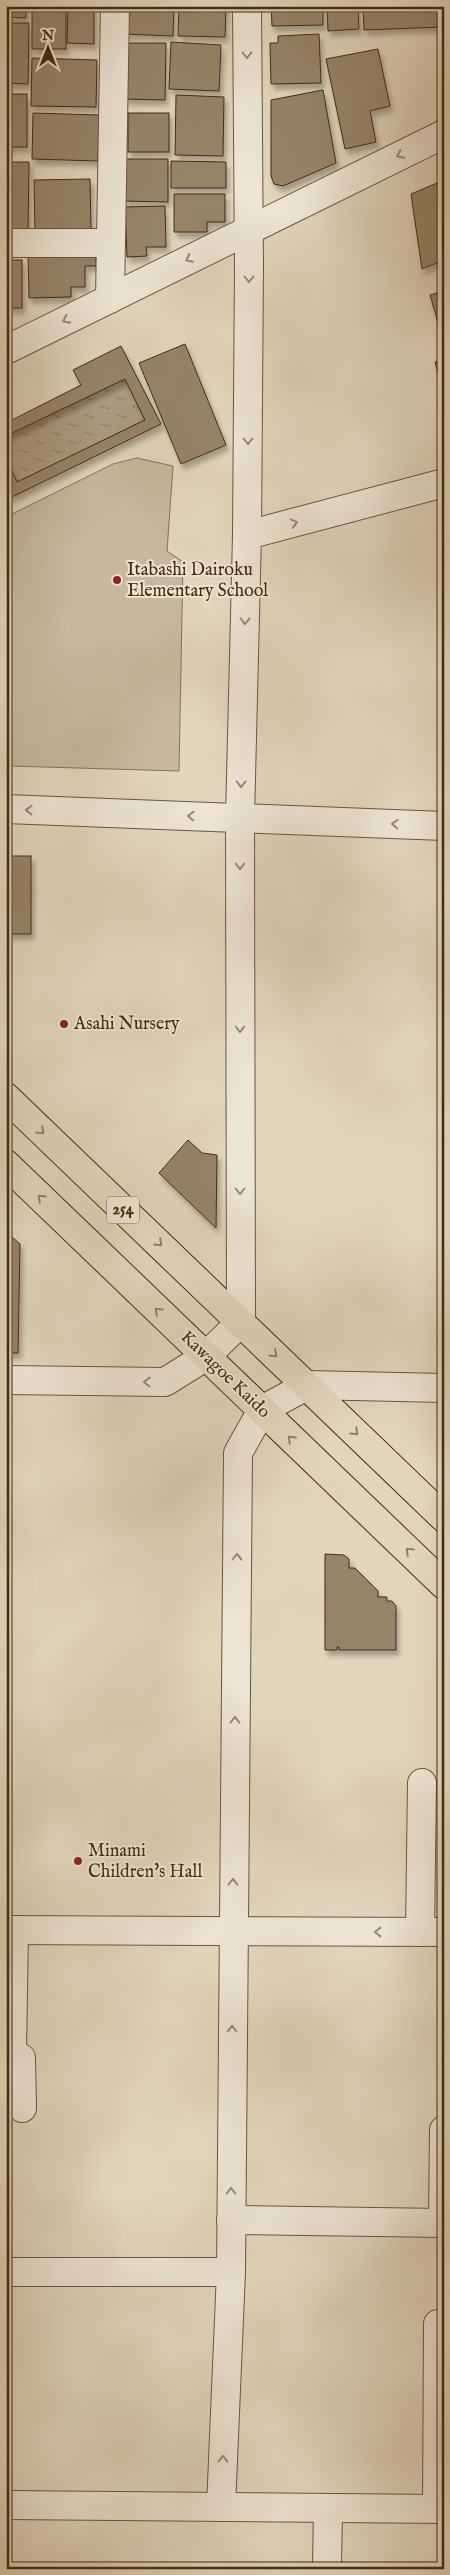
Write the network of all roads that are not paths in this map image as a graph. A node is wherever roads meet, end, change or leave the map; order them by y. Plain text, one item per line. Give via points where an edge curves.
1 (115, 6) edge
2 (247, 6) edge
3 (444, 134) edge
4 (249, 230) junction
5 (111, 243) junction
6 (6, 244) edge
7 (110, 299) junction
8 (6, 350) edge
9 (444, 483) edge
10 (247, 535) junction
11 (6, 809) edge
12 (240, 818) junction
13 (444, 826) edge
14 (6, 1097) edge
15 (6, 1164) edge
16 (240, 1322) junction
17 (206, 1357) junction
18 (6, 1380) edge
19 (308, 1386) junction
20 (444, 1388) edge
21 (262, 1410) junction
22 (444, 1518) edge
23 (444, 1585) edge
24 (422, 1783) dead end
25 (10, 1930) edge
26 (232, 1931) junction
27 (432, 1932) edge
28 (22, 2108) dead end
29 (444, 2130) edge
30 (231, 2220) junction
31 (443, 2223) edge
32 (6, 2272) edge
33 (231, 2272) junction
34 (438, 2324) dead end
35 (6, 2505) edge
36 (221, 2508) junction
37 (328, 2509) junction
38 (440, 2509) edge
39 (328, 2569) edge

1 - 5 street
2 -> 4 street
3 -> 4 street
4 -> 7 street
4 -> 10 street
5 - 6 street
5 - 7 street
7 -> 8 street
10 -> 9 street
10 -> 12 street
12 -> 11 street
13 -> 12 street
12 -> 16 street
14 -> 16 highway, 254
17 -> 15 highway, Kawagoe Kaido
16 - 17 street
16 -> 19 highway, 254
17 -> 18 street via 165,1382
17 - 21 highway, Kawagoe Kaido
19 - 20 street
19 - 21 street
19 -> 22 highway, 254
23 -> 21 highway, Kawagoe Kaido
26 -> 21 street via 238,1453
24 - 27 street
25 - 26 street
25 - 28 street via 12,2053 21,2058
27 -> 26 street
30 -> 26 street
29 - 31 street
30 - 31 street
30 - 33 street
32 - 33 street
36 -> 33 street
34 - 38 street
35 - 36 street
36 - 37 street
37 - 38 street
37 - 39 street

